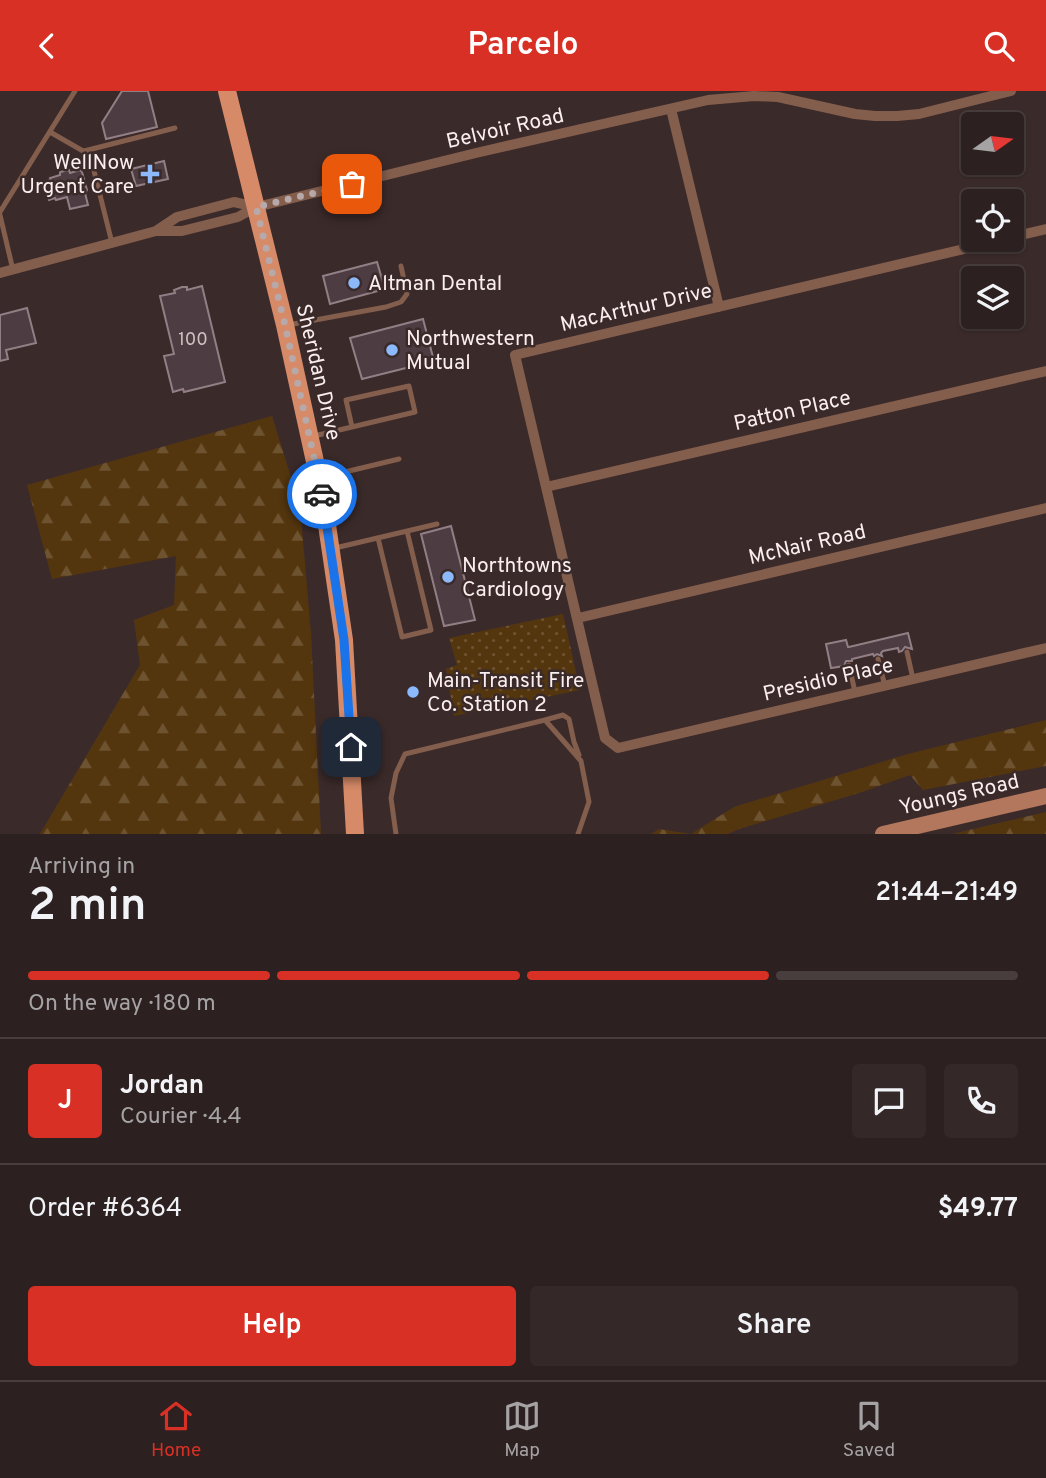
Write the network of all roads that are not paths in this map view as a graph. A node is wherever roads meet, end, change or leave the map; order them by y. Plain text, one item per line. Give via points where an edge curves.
1 (75, 91) edge
2 (227, 91) edge
3 (818, 91) edge
4 (1012, 91) edge
5 (815, 104) junction
6 (671, 109) junction
7 (175, 128) dead end
8 (50, 132) junction
9 (84, 151) junction
10 (256, 207) junction
11 (0, 213) edge
12 (1046, 229) edge
13 (1024, 234) edge
14 (2, 236) edge
15 (112, 244) junction
16 (961, 250) edge
17 (401, 266) dead end
18 (13, 269) junction
19 (0, 273) edge
20 (719, 307) junction
21 (285, 325) junction
22 (1046, 371) edge
23 (352, 427) junction
24 (311, 437) junction
25 (399, 459) dead end
26 (320, 478) junction
27 (546, 487) junction
28 (1046, 508) edge
29 (437, 524) dead end
30 (407, 531) junction
31 (377, 538) junction
32 (331, 549) junction
33 (578, 618) junction
34 (1046, 648) edge
35 (907, 652) dead end
36 (878, 659) dead end
37 (849, 665) dead end
38 (914, 679) junction
39 (885, 686) junction
40 (855, 692) junction
41 (545, 720) junction
42 (618, 748) joint
43 (581, 761) junction
44 (1046, 796) edge
45 (355, 834) edge
46 (396, 834) edge
47 (579, 834) edge
48 (883, 834) edge

1 - 8 lane
2 - 10 main road, Sheridan Drive
3 - 5 street
4 - 5 street, Belvoir Road via 897,116 855,114
5 - 6 street, Belvoir Road via 754,96
6 - 10 street, Belvoir Road
6 - 20 street
7 - 9 lane
8 - 9 lane
8 - 11 lane
9 - 15 lane via 90,155
10 - 15 street, Belvoir Road via 234,202 177,217 156,231
10 - 21 main road, Sheridan Drive
11 - 14 lane
12 - 13 street
14 - 18 lane
15 - 18 street, Belvoir Road
16 - 20 street, MacArthur Drive
17 - 21 lane via 407,294 401,302
18 - 19 street, Belvoir Road
20 - 27 street, MacArthur Drive via 515,355
21 - 24 main road, Sheridan Drive
22 - 27 street, Patton Place
23 - 23 lane via 415,412 409,386 346,400
23 - 24 lane
24 - 26 main road, Sheridan Drive
25 - 26 lane
26 - 32 main road, Sheridan Drive
27 - 33 street, MacArthur Drive
28 - 33 street, McNair Road
29 - 30 lane
30 - 31 lane
30 - 31 lane via 431,631 402,638
31 - 32 lane
32 - 45 main road, Sheridan Drive via 344,640
33 - 42 street, MacArthur Drive via 605,738
34 - 38 street, Presidio Place
35 - 38 lane
36 - 39 lane
37 - 40 lane
38 - 39 street, Presidio Place
39 - 40 street, Presidio Place
40 - 42 street, Presidio Place
41 - 43 lane
41 - 43 lane via 563,715 569,719
41 - 46 lane via 405,754 391,798
43 - 47 lane via 589,802
44 - 48 street, Youngs Road

